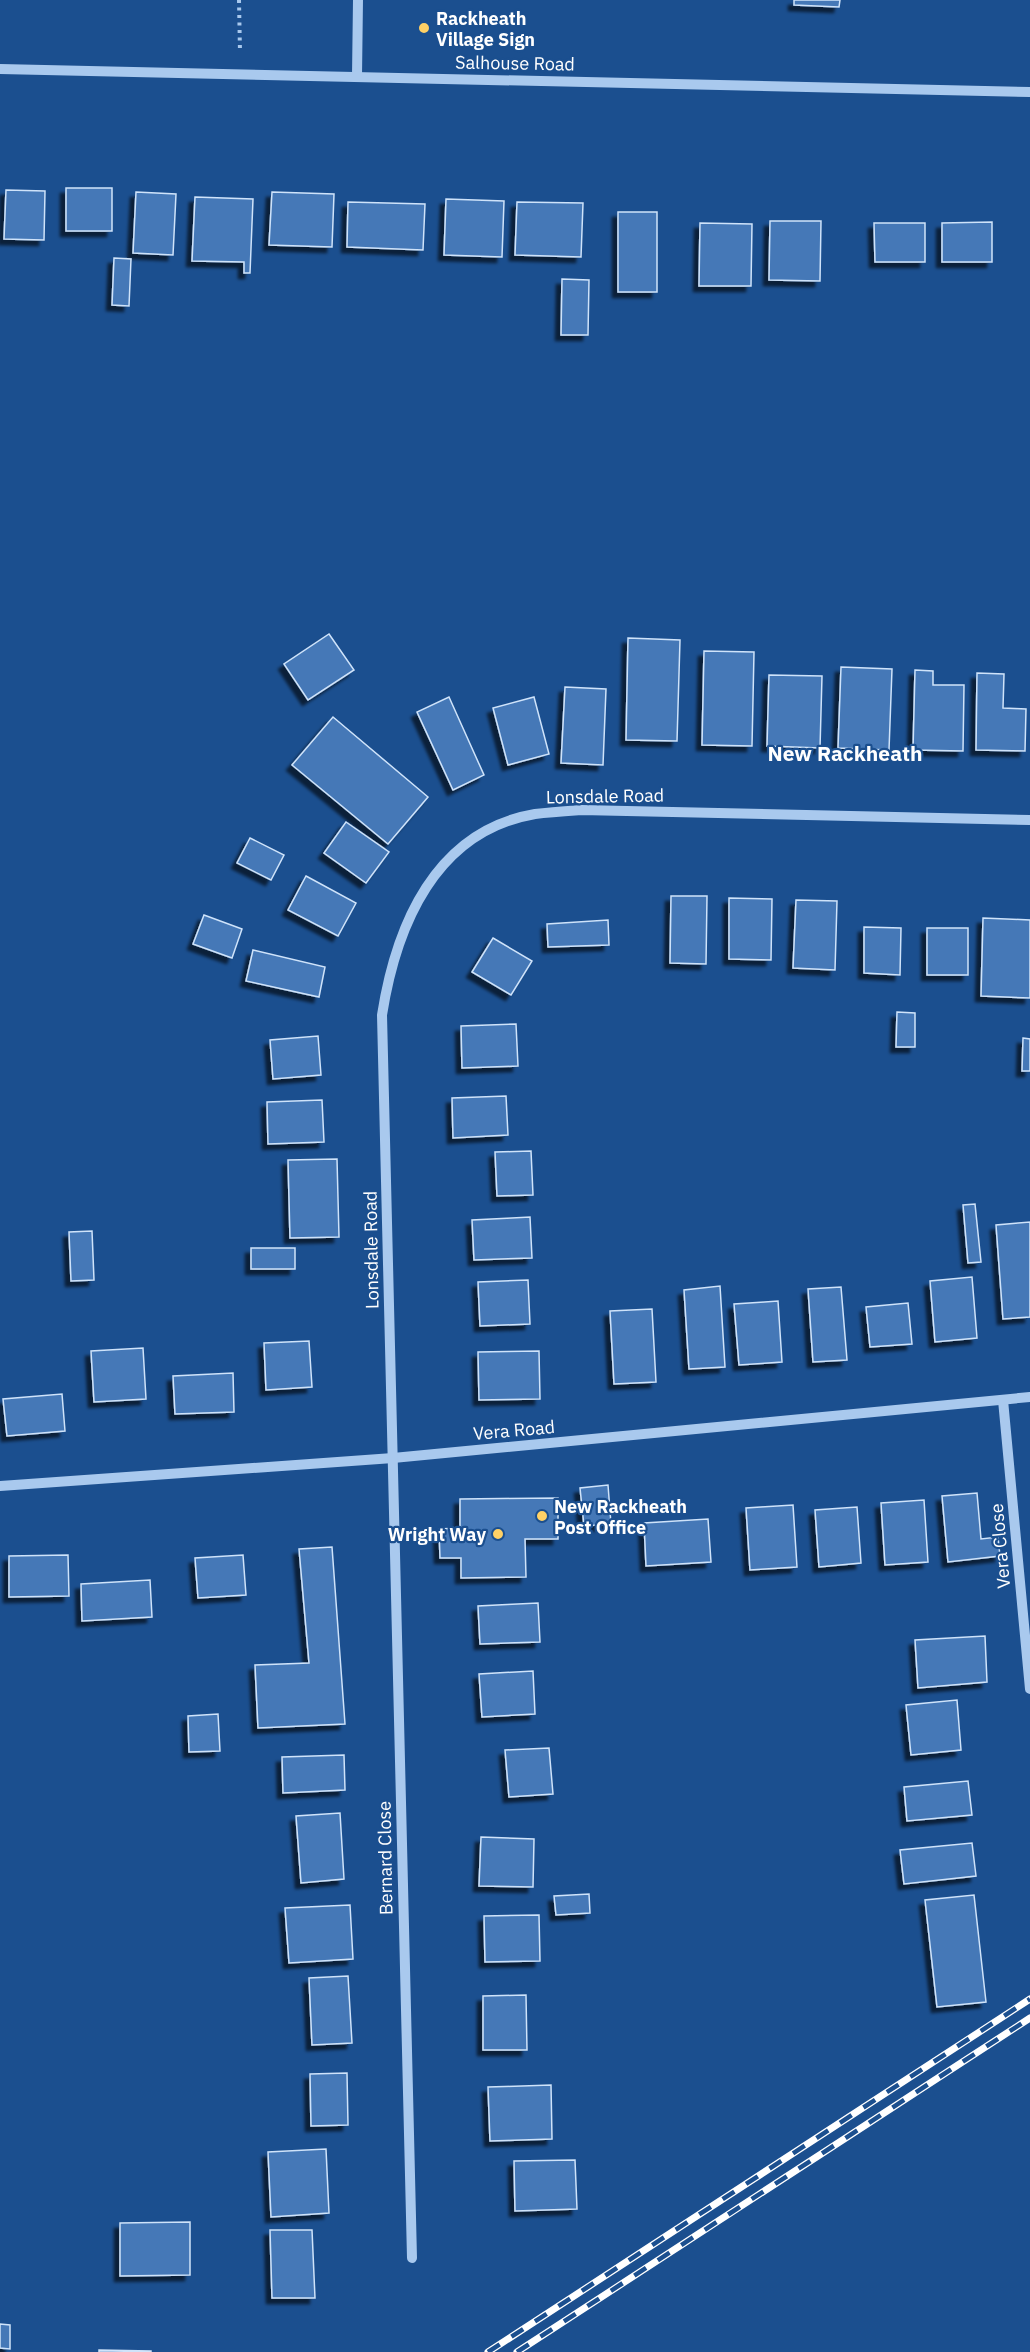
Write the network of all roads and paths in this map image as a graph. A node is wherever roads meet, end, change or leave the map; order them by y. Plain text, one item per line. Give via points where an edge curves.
1 (239, 0) edge
2 (358, 0) edge
3 (0, 69) edge
4 (239, 74) junction
5 (357, 76) junction
6 (1030, 92) edge
7 (1030, 820) edge
8 (1030, 1397) edge
9 (1003, 1400) junction
10 (393, 1458) junction
11 (0, 1486) edge
12 (1030, 1689) edge
13 (411, 2258) dead end

1 - 4 path
2 - 5 street
3 - 4 street, Salhouse Road
4 - 5 street, Salhouse Road
5 - 6 street, Salhouse Road
7 - 10 street, Lonsdale Road via 581,810 533,814 491,829 458,850 428,883 406,922 389,971 382,1015
8 - 9 street, Vera Road
9 - 10 street, Vera Road
9 - 12 street, Vera Close
10 - 11 street, Vera Road
10 - 13 street, Bernard Close

